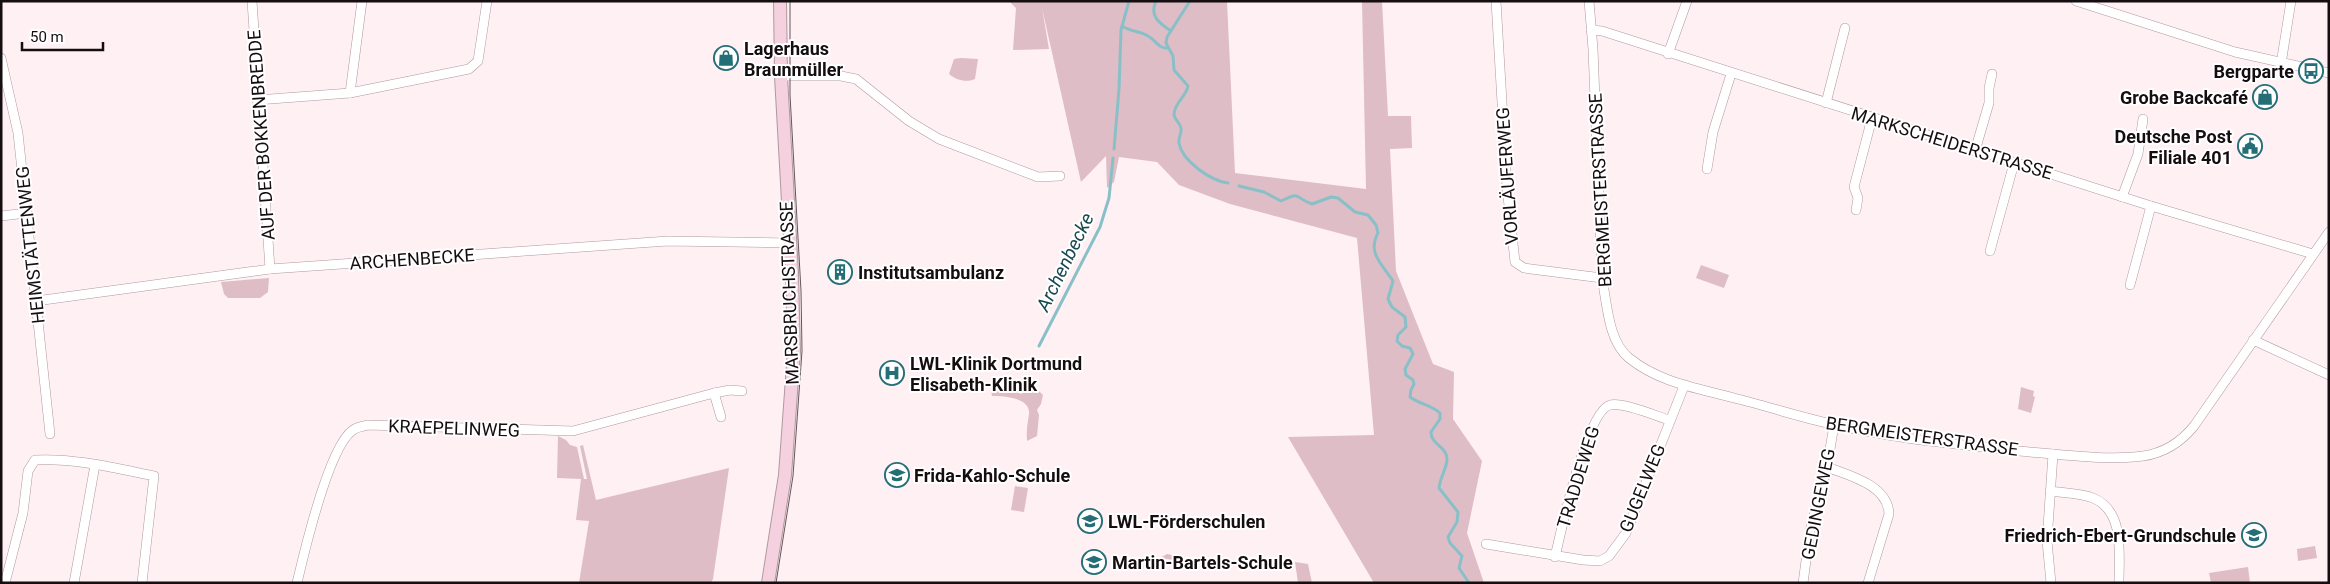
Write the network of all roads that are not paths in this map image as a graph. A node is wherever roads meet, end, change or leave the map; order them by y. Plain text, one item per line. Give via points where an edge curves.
1 (252, 1) edge
2 (362, 1) edge
3 (487, 1) edge
4 (780, 1) edge
5 (1496, 1) edge
6 (1589, 1) edge
7 (1687, 1) edge
8 (2076, 1) edge
9 (2292, 1) edge
10 (1846, 28) dead end
11 (1591, 30) junction
12 (1668, 54) junction
13 (1, 58) edge
14 (2281, 64) junction
15 (2329, 73) edge
16 (1731, 74) junction
17 (1992, 74) dead end
18 (781, 76) junction
19 (350, 93) junction
20 (257, 100) junction
21 (1826, 104) junction
22 (1872, 118) junction
23 (2143, 119) dead end
24 (1975, 151) junction
25 (2014, 163) junction
26 (1707, 170) dead end
27 (1060, 176) dead end
28 (2122, 197) junction
29 (2151, 206) junction
30 (1856, 210) dead end
31 (27, 213) junction
32 (1, 216) edge
33 (2329, 232) edge
34 (790, 243) junction
35 (1990, 251) dead end
36 (2313, 254) junction
37 (270, 269) junction
38 (1602, 278) junction
39 (2130, 285) dead end
40 (36, 301) junction
41 (2253, 340) junction
42 (2329, 375) edge
43 (1684, 386) junction
44 (742, 391) dead end
45 (714, 394) junction
46 (721, 417) dead end
47 (1669, 420) junction
48 (1834, 425) junction
49 (50, 434) dead end
50 (2053, 454) junction
51 (96, 465) junction
52 (1827, 466) junction
53 (2050, 491) junction
54 (1486, 544) dead end
55 (1555, 557) junction
56 (5, 583) edge
57 (74, 583) edge
58 (142, 583) edge
59 (298, 583) edge
60 (768, 583) edge
61 (1803, 583) edge
62 (1868, 583) edge
63 (2051, 583) edge
64 (2118, 583) edge

1 - 20 street, AUF DER BOKKENBREDDE
2 - 19 street
3 - 19 street via 475,66 469,70
4 - 18 street, MARSBRUCHSTRASSE
5 - 38 street, VORLÄUFERWEG via 1507,187 1515,262 1524,268
6 - 11 street, BERGMEISTERSTRASSE
7 - 12 street
8 - 14 street
9 - 14 street
10 - 21 street
11 - 12 street, MARKSCHEIDERSTRASSE
11 - 38 street, BERGMEISTERSTRASSE
12 - 16 street, MARKSCHEIDERSTRASSE
13 - 31 street, HEIMSTÄTTENWEG via 18,133
14 - 15 street
16 - 21 street, MARKSCHEIDERSTRASSE
16 - 26 street via 1713,132
17 - 24 street via 1989,103
18 - 27 street via 856,79 909,121 939,139 1038,177
18 - 34 street, MARSBRUCHSTRASSE
19 - 20 street
20 - 37 street, AUF DER BOKKENBREDDE
21 - 22 street, MARKSCHEIDERSTRASSE
22 - 24 street, MARKSCHEIDERSTRASSE
22 - 30 street via 1854,186 1858,198
23 - 28 street via 2138,154
24 - 25 street, MARKSCHEIDERSTRASSE
25 - 28 street, MARKSCHEIDERSTRASSE
25 - 35 street
28 - 29 street, MARKSCHEIDERSTRASSE
29 - 36 street, MARKSCHEIDERSTRASSE
29 - 39 street
31 - 32 street
31 - 40 street, HEIMSTÄTTENWEG
33 - 36 street, BERGMEISTERSTRASSE
34 - 37 street, ARCHENBECKE via 668,241
34 - 60 street, MARSBRUCHSTRASSE via 794,335 792,395 785,475
36 - 41 street, BERGMEISTERSTRASSE
37 - 40 street, ARCHENBECKE
38 - 43 street, BERGMEISTERSTRASSE via 1616,342 1627,357 1643,369
40 - 49 street, HEIMSTÄTTENWEG
41 - 42 street
41 - 50 street, BERGMEISTERSTRASSE via 2196,424 2174,445 2142,456
43 - 47 street, GUGELWEG
43 - 48 street, BERGMEISTERSTRASSE
44 - 45 street, KRAEPELINWEG
45 - 46 street
45 - 59 street, KRAEPELINWEG via 573,431 368,425 353,430 340,447 319,499
47 - 55 street, GUGELWEG via 1626,533 1609,556 1600,561
47 - 55 street, TRADDEWEG via 1622,406 1603,408 1595,419 1572,488
48 - 50 street, BERGMEISTERSTRASSE via 1940,442
48 - 52 street, GEDINGEWEG
50 - 53 street
51 - 56 street via 67,460 35,460 28,471 23,513
51 - 57 street
51 - 58 street via 154,476
52 - 61 street, GEDINGEWEG via 1810,531
52 - 62 street via 1876,488 1889,506
53 - 63 street via 2047,541
53 - 64 street via 2092,498 2108,507 2117,524
54 - 55 street, GUGELWEG

